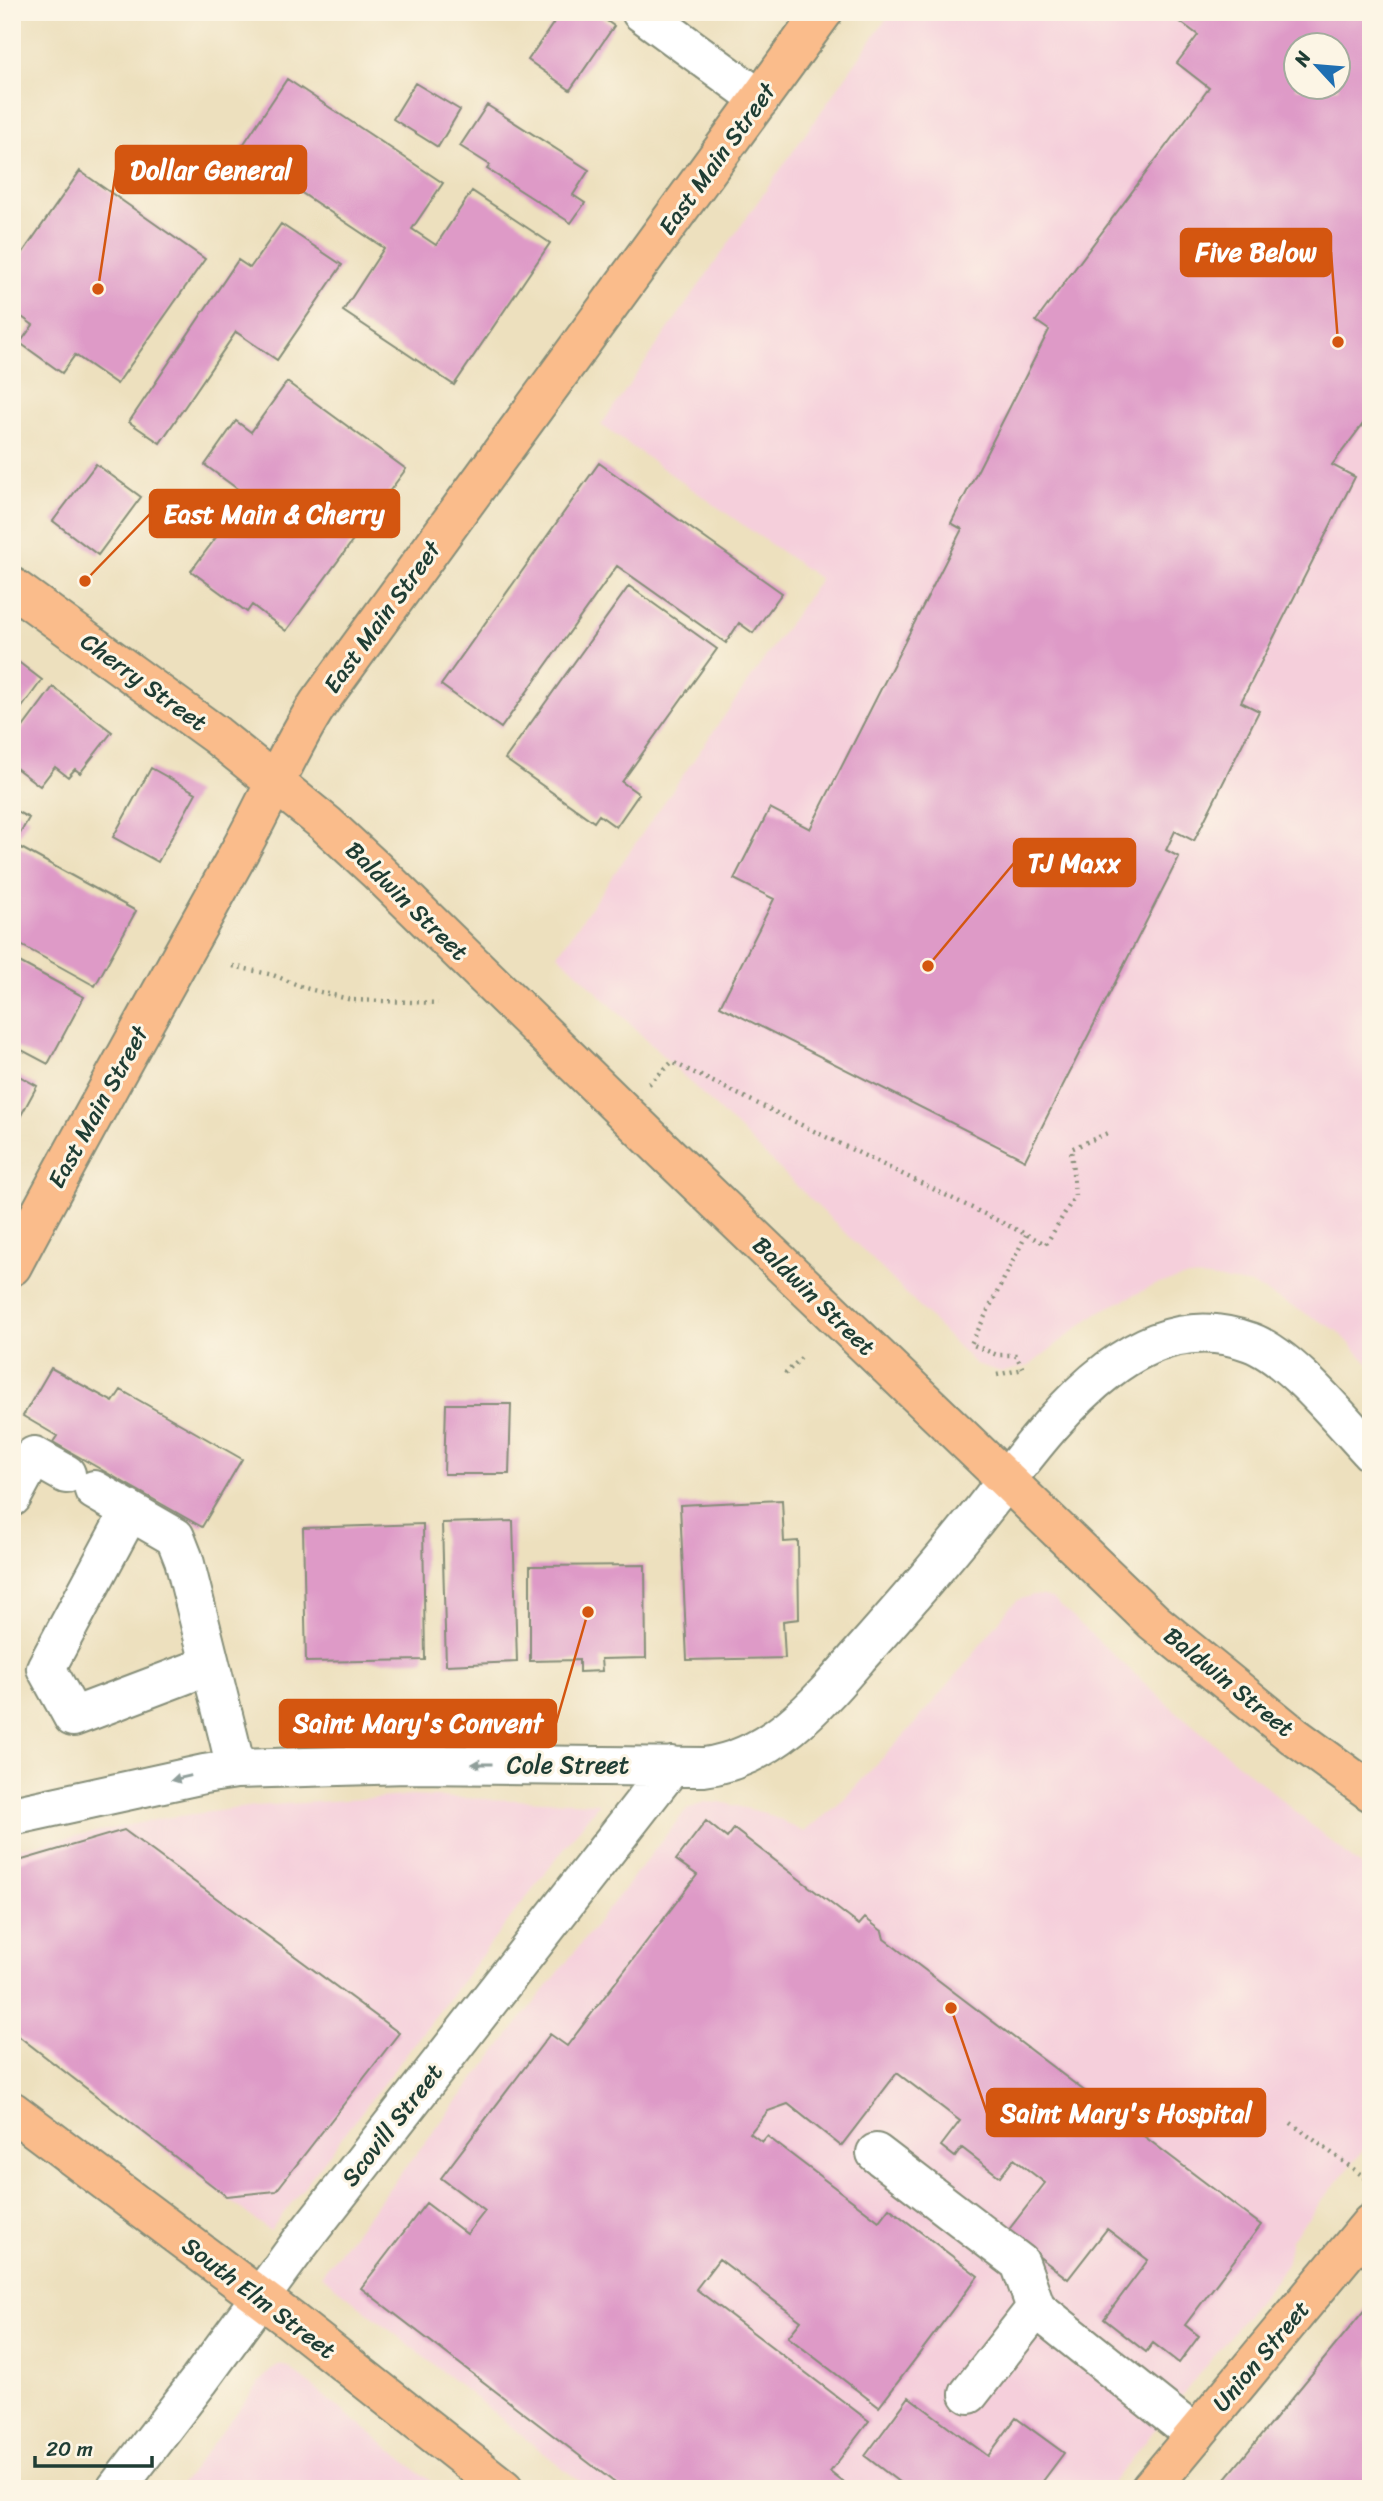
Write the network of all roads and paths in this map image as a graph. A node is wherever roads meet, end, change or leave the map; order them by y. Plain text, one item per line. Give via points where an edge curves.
1 (641, 12) edge
2 (823, 12) edge
3 (760, 99) junction
4 (12, 587) edge
5 (274, 780) junction
6 (233, 965) dead end
7 (438, 1003) dead end
8 (622, 1110) junction
9 (1110, 1132) dead end
10 (1026, 1235) junction
11 (12, 1266) edge
12 (802, 1357) dead end
13 (785, 1374) dead end
14 (997, 1375) dead end
15 (1371, 1452) edge
16 (51, 1466) edge
17 (1006, 1482) junction
18 (12, 1497) edge
19 (130, 1511) junction
20 (210, 1665) junction
21 (672, 1766) junction
22 (236, 1769) junction
23 (1371, 1792) edge
24 (12, 1816) edge
25 (12, 2111) edge
26 (1291, 2123) dead end
27 (876, 2153) dead end
28 (1371, 2182) edge
29 (1371, 2223) edge
30 (260, 2297) junction
31 (1036, 2308) junction
32 (969, 2394) dead end
33 (1195, 2435) junction
34 (116, 2489) edge
35 (503, 2489) edge
36 (1150, 2489) edge

1 - 3 street
2 - 3 main road, East Main Street
3 - 5 main road, East Main Street via 318,704
4 - 5 main road, Cherry Street
5 - 8 main road, Baldwin Street via 376,870
5 - 11 main road, East Main Street via 241,849
6 - 7 path via 352,1000
8 - 10 path via 672,1062
8 - 17 main road, Baldwin Street
9 - 10 path via 1071,1149 1075,1196 1046,1244
10 - 14 path via 971,1344 997,1356 1016,1355 1023,1369
12 - 13 path
15 - 17 street, Cole Street via 1266,1350 1236,1338 1203,1334 1138,1350 1105,1371 1067,1406
16 - 18 street
16 - 19 street
17 - 21 street, Cole Street via 849,1668 783,1734 721,1765
17 - 23 main road, Baldwin Street via 1154,1622
19 - 20 street via 175,1537
19 - 20 street via 46,1668 73,1717
20 - 22 street
21 -> 22 street, Cole Street via 407,1764
21 - 30 street, Scovill Street
22 -> 24 street, Cole Street
25 - 30 main road, South Elm Street
26 - 28 path
27 - 31 street via 1020,2263
29 - 33 main road, Union Street
30 - 34 street, Scovill Street
30 - 35 main road, South Elm Street
31 - 32 street
31 - 33 street
33 - 36 main road, Union Street

